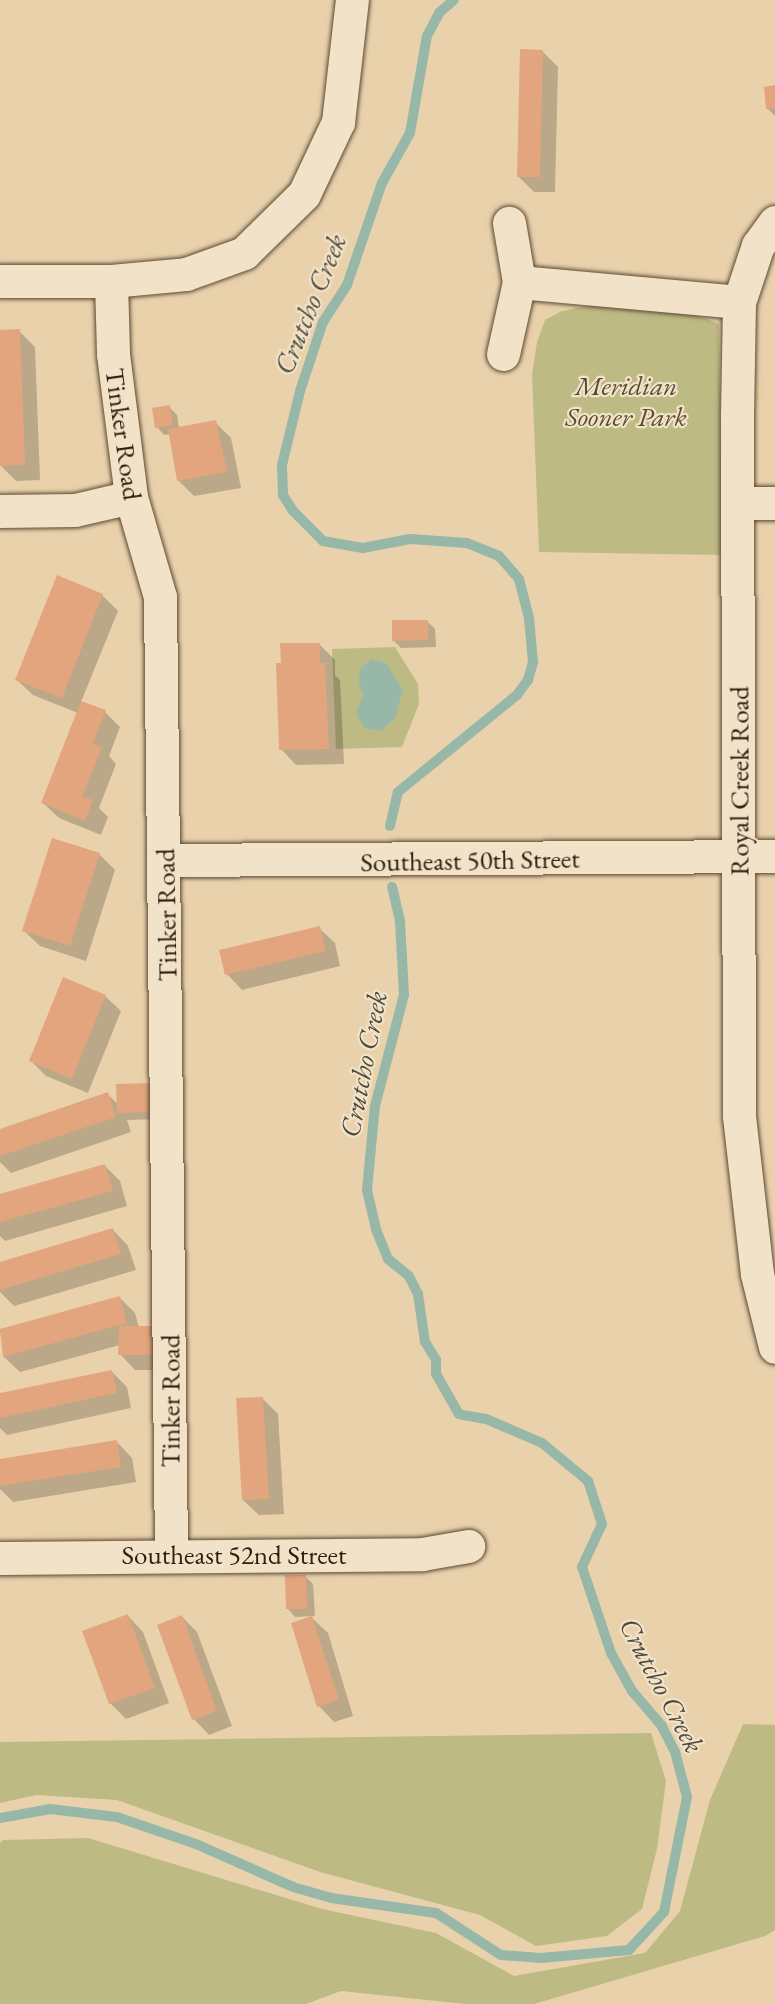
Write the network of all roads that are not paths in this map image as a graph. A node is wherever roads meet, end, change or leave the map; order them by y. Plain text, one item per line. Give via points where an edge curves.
1 (352, 0) edge
2 (775, 222) edge
3 (509, 223) dead end
4 (0, 281) edge
5 (111, 281) junction
6 (519, 282) junction
7 (739, 302) junction
8 (503, 354) dead end
9 (131, 497) junction
10 (775, 502) edge
11 (738, 503) junction
12 (0, 511) edge
13 (739, 856) junction
14 (775, 856) edge
15 (166, 860) junction
16 (762, 1208) edge
17 (775, 1347) edge
18 (468, 1546) dead end
19 (171, 1555) junction
20 (0, 1558) edge

1 - 5 street via 338,122 304,194 244,253 186,274
2 - 7 street, Royal Creek Road via 758,245
3 - 6 street
4 - 5 street
5 - 9 street, Tinker Road via 113,354
6 - 7 street
6 - 8 street
7 - 11 street, Royal Creek Road
9 - 12 street via 75,510
9 - 15 street, Tinker Road via 160,597
10 - 11 street
11 - 13 street, Royal Creek Road
13 - 14 street, Southeast 50th Street
13 - 15 street, Southeast 50th Street
13 - 16 street, Royal Creek Road via 739,1116
15 - 19 street, Tinker Road
16 - 17 street, Royal Creek Road via 757,1274
18 - 19 street, Southeast 52nd Street via 422,1554
19 - 20 street, Southeast 52nd Street

